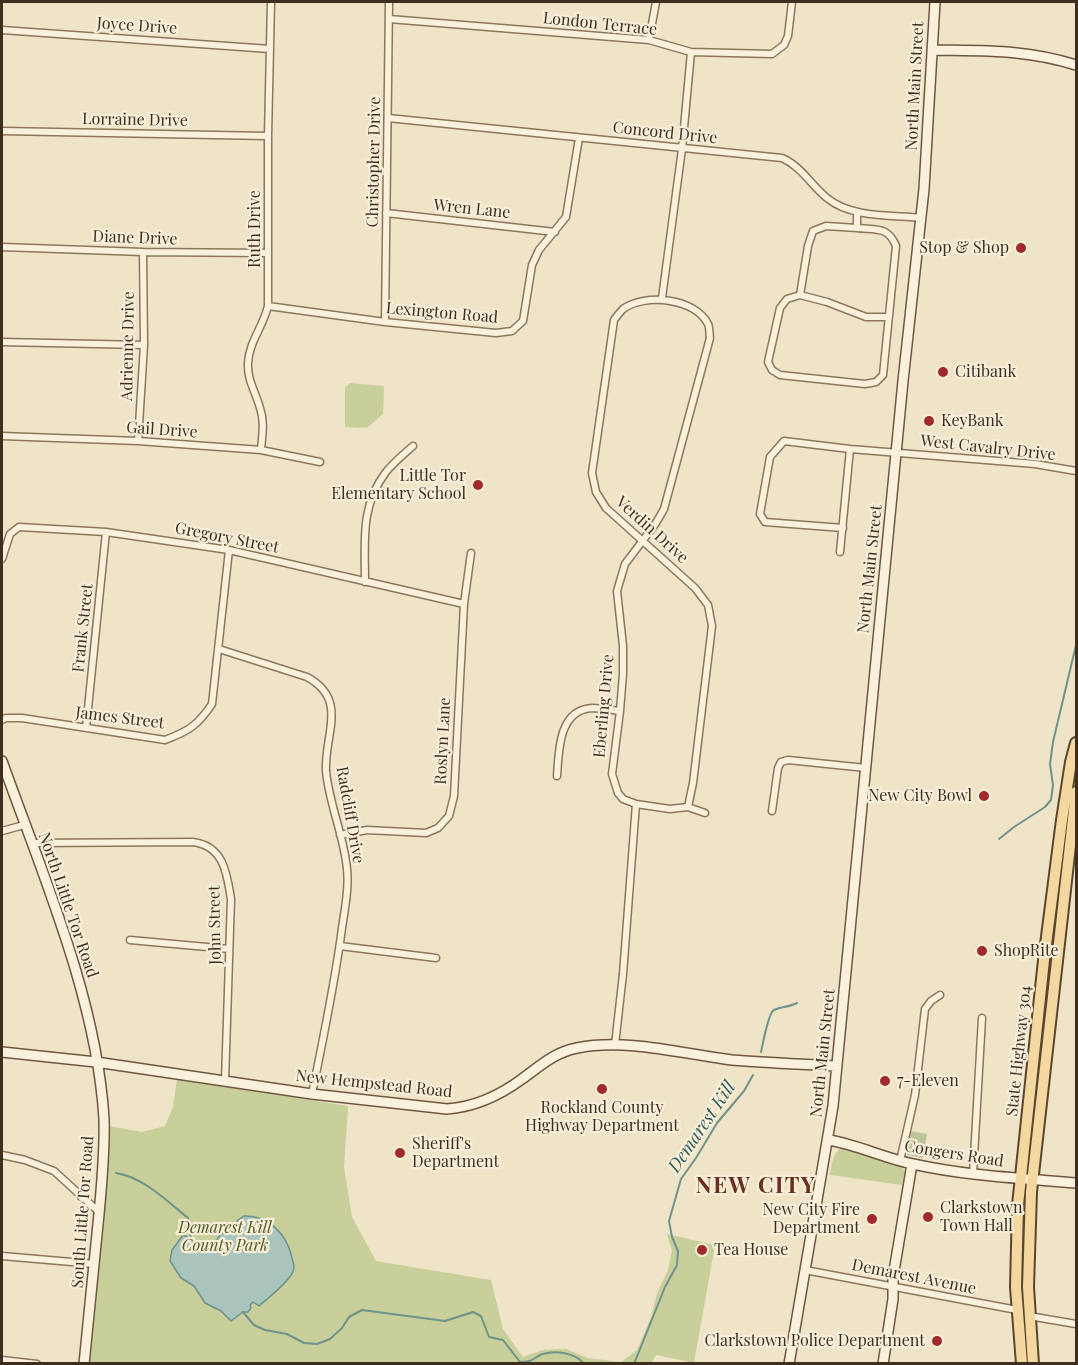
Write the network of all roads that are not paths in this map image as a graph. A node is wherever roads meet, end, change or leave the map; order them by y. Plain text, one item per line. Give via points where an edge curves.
1 (271, 2) edge
2 (389, 2) edge
3 (656, 2) edge
4 (792, 2) edge
5 (935, 2) edge
6 (388, 19) junction
7 (2, 30) edge
8 (649, 40) junction
9 (270, 49) junction
10 (932, 50) junction
11 (691, 52) junction
12 (1077, 65) edge
13 (388, 118) junction
14 (2, 131) edge
15 (268, 136) junction
16 (579, 138) junction
17 (682, 149) junction
18 (856, 212) junction
19 (386, 213) junction
20 (921, 218) junction
21 (857, 228) junction
22 (555, 232) junction
23 (2, 247) edge
24 (143, 252) junction
25 (268, 254) junction
26 (800, 295) junction
27 (662, 298) junction
28 (268, 306) junction
29 (889, 317) junction
30 (385, 322) junction
31 (2, 342) edge
32 (144, 345) junction
33 (2, 436) edge
34 (138, 441) junction
35 (413, 446) dead end
36 (850, 449) junction
37 (261, 450) junction
38 (896, 452) junction
39 (320, 462) dead end
40 (1077, 471) edge
41 (843, 528) junction
42 (106, 532) junction
43 (643, 541) junction
44 (229, 550) junction
45 (840, 552) dead end
46 (471, 553) dead end
47 (2, 559) edge
48 (365, 582) junction
49 (464, 604) junction
50 (219, 649) junction
51 (620, 711) junction
52 (2, 720) edge
53 (86, 728) junction
54 (1077, 743) edge
55 (2, 761) edge
56 (866, 768) junction
57 (557, 776) dead end
58 (1077, 792) edge
59 (636, 804) junction
60 (688, 807) junction
61 (772, 811) dead end
62 (705, 813) dead end
63 (24, 825) junction
64 (2, 831) edge
65 (340, 835) junction
66 (31, 843) junction
67 (130, 940) dead end
68 (340, 946) junction
69 (229, 949) junction
70 (436, 958) dead end
71 (940, 995) dead end
72 (982, 1018) dead end
73 (615, 1045) junction
74 (2, 1052) edge
75 (96, 1062) junction
76 (837, 1066) junction
77 (225, 1081) junction
78 (312, 1094) junction
79 (829, 1140) junction
80 (2, 1155) edge
81 (900, 1161) junction
82 (912, 1164) junction
83 (973, 1174) junction
84 (1020, 1179) junction
85 (1032, 1179) junction
86 (1077, 1183) edge
87 (99, 1212) junction
88 (2, 1256) edge
89 (95, 1264) junction
90 (805, 1270) junction
91 (894, 1287) junction
92 (1017, 1310) junction
93 (1029, 1316) junction
94 (1076, 1324) edge
95 (2, 1360) edge
96 (37, 1364) edge
97 (84, 1364) edge
98 (789, 1364) edge
99 (883, 1364) edge
100 (1022, 1364) edge
101 (1033, 1364) edge

1 - 9 street, Ruth Drive
2 - 6 street, Christopher Drive
3 - 8 street
4 - 11 street, London Terrace via 788,36 772,54
5 - 10 street, North Main Street
6 - 8 street, London Terrace
6 - 13 street, Christopher Drive
7 - 9 street, Joyce Drive
8 - 11 street, London Terrace
9 - 15 street, Ruth Drive
10 - 12 street via 1022,52
10 - 20 street, North Main Street
11 - 17 street
13 - 16 street, Concord Drive
13 - 19 street, Christopher Drive
14 - 15 street, Lorraine Drive
15 - 25 street, Ruth Drive
16 - 17 street, Concord Drive
16 - 22 street, Lexington Road via 566,217
17 - 18 street, Concord Drive via 782,158 827,198
17 - 27 street
18 - 20 street, Concord Drive
18 - 21 street
19 - 22 street, Wren Lane
19 - 30 street, Christopher Drive
20 - 38 street, North Main Street
21 - 26 street via 826,226 813,231
21 - 29 street via 883,230 891,235 896,246
22 - 30 street, Lexington Road via 539,249 532,265 523,321 512,331 496,333
23 - 24 street, Diane Drive
24 - 25 street, Diane Drive
24 - 32 street, Adrienne Drive
25 - 28 street, Ruth Drive
26 - 29 street via 866,317
26 - 29 street via 787,299 780,308 768,362 780,375 876,382 884,375
27 - 43 street, Eberling Drive via 694,310 707,322 710,338 664,509
27 - 43 street, Verdin Drive via 635,303 614,320 592,473 596,492 606,508
28 - 30 street, Lexington Road
28 - 37 street, Ruth Drive via 250,347 248,366 263,423
31 - 32 street
32 - 34 street, Adrienne Drive
33 - 34 street, Gail Drive
34 - 37 street, Gail Drive
35 - 48 street via 386,472 368,504
36 - 38 street, West Cavalry Drive
36 - 41 street
36 - 41 street, West Cavalry Drive via 784,441 770,457 760,514 765,522
37 - 39 street, Gail Drive
38 - 40 street, West Cavalry Drive
38 - 56 street, North Main Street
41 - 45 street
42 - 44 street, Gregory Street
42 - 47 street, Gregory Street via 19,527 10,534
42 - 53 street, Frank Street
43 - 51 street, Eberling Drive via 625,564 617,591 623,646
43 - 60 street, Verdin Drive via 695,588 708,605 712,626
44 - 48 street, Gregory Street
44 - 50 street, James Street
46 - 49 street, Roslyn Lane
48 - 49 street, Gregory Street
49 - 65 street, Roslyn Lane via 454,796 449,816 438,828 426,833 368,830
50 - 53 street, James Street via 212,704 200,722 180,735 165,740
50 - 65 street, Radcliff Drive via 308,677 326,691 331,718 326,768
51 - 57 street via 591,708 578,712 559,740
51 - 59 street, Eberling Drive via 612,774 618,793
52 - 53 street, James Street via 22,718
54 - 84 main road, State Highway 304 via 1062,820
55 - 63 street, North Little Tor Road
56 - 61 street via 780,762
56 - 76 street, North Main Street
58 - 85 main road, State Highway 304
59 - 60 street via 670,809
59 - 73 street
60 - 62 street
63 - 64 street
63 - 66 street, North Little Tor Road
65 - 68 street, Radcliff Drive via 347,888
66 - 69 street, John Street via 205,844 217,854 227,872 231,899
66 - 75 street, North Little Tor Road via 79,982
67 - 69 street
68 - 70 street
68 - 78 street, Radcliff Drive
69 - 77 street, John Street
71 - 81 street via 925,1009 913,1102
72 - 83 street
73 - 76 street, New Hempstead Road via 733,1060
73 - 78 street, New Hempstead Road via 555,1054 488,1100 462,1108
74 - 75 street, New Hempstead Road
75 - 77 street, New Hempstead Road
75 - 87 street, South Little Tor Road via 104,1116
76 - 79 street, North Main Street
77 - 78 street, New Hempstead Road
79 - 81 street, Congers Road
79 - 90 street, North Main Street
80 - 87 street via 54,1171
81 - 82 street, Congers Road
82 - 83 street, Congers Road
82 - 91 street
83 - 84 street, Congers Road
84 - 85 street, Congers Road
84 - 92 main road, State Highway 304
85 - 86 street, Congers Road
85 - 93 main road, State Highway 304
87 - 89 street, South Little Tor Road
88 - 89 street
89 - 97 street, South Little Tor Road
90 - 91 street, Demarest Avenue
90 - 98 street, North Main Street
91 - 92 street, Demarest Avenue
91 - 99 street
92 - 100 main road, State Highway 304
93 - 94 street
93 - 101 main road, State Highway 304
95 - 96 street

